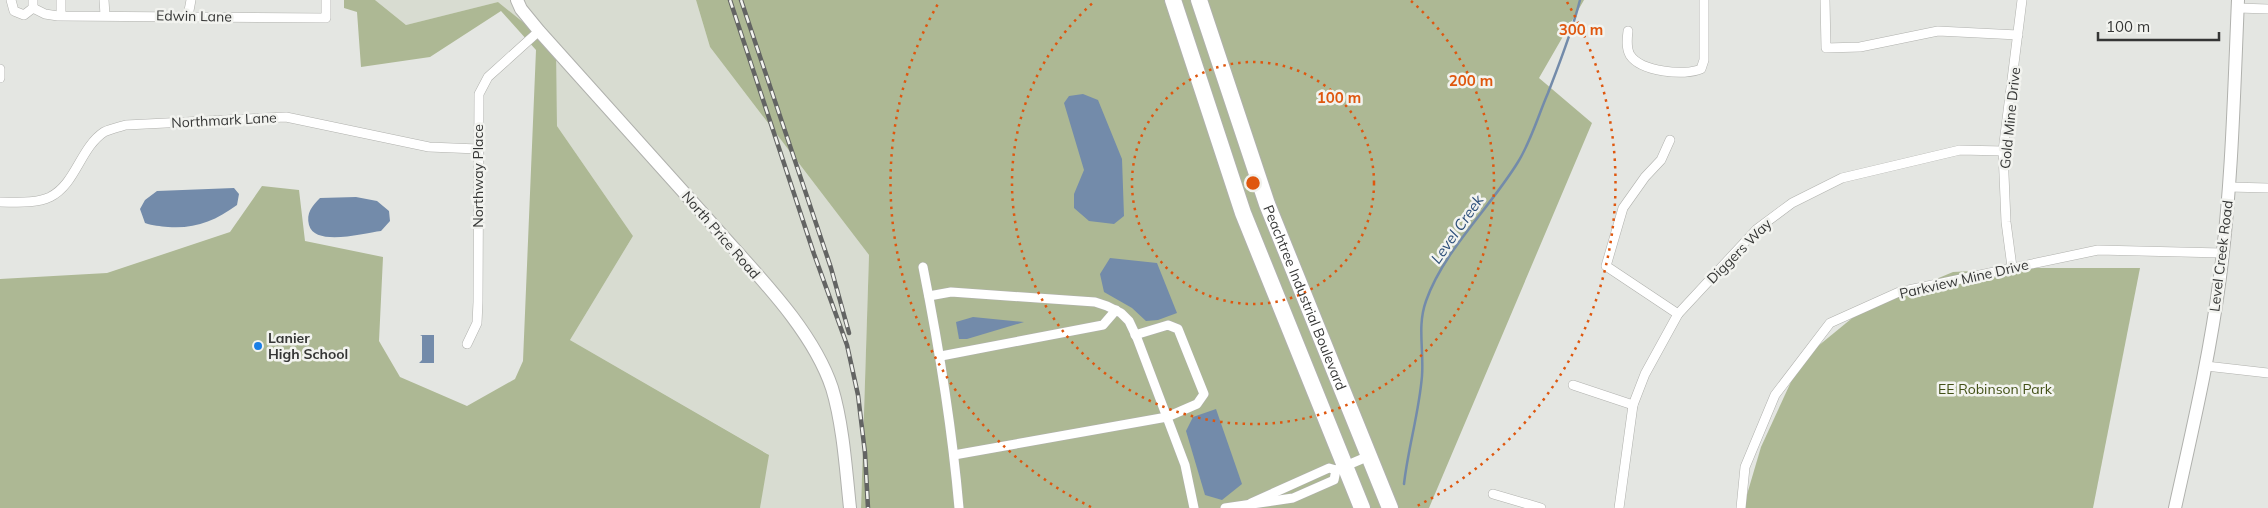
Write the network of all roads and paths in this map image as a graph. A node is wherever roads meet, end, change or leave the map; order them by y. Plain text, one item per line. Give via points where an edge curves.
1 (11, 0) edge
2 (61, 0) edge
3 (104, 0) edge
4 (190, 0) edge
5 (326, 0) edge
6 (516, 0) edge
7 (1173, 0) edge
8 (1199, 0) edge
9 (1704, 0) edge
10 (1825, 0) edge
11 (2022, 0) edge
12 (33, 4) edge
13 (2238, 4) edge
14 (2268, 9) edge
15 (61, 15) junction
16 (105, 15) junction
17 (188, 16) junction
18 (539, 31) junction
19 (1628, 31) dead end
20 (2018, 35) junction
21 (0, 69) edge
22 (0, 78) edge
23 (1670, 140) dead end
24 (478, 149) junction
25 (2003, 151) junction
26 (2229, 187) junction
27 (2268, 188) edge
28 (0, 202) edge
29 (2222, 253) junction
30 (923, 267) dead end
31 (2012, 267) junction
32 (929, 296) junction
33 (1116, 310) junction
34 (1678, 314) junction
35 (1135, 335) junction
36 (467, 344) dead end
37 (941, 356) junction
38 (2206, 366) junction
39 (2268, 373) edge
40 (1573, 385) dead end
41 (1633, 405) junction
42 (1167, 417) junction
43 (954, 455) junction
44 (1369, 456) junction
45 (1341, 468) junction
46 (1493, 494) dead end
47 (1251, 503) junction
48 (850, 508) edge
49 (959, 508) edge
50 (1194, 508) edge
51 (1225, 508) edge
52 (1362, 508) edge
53 (1390, 508) edge
54 (1541, 508) edge
55 (1619, 508) edge
56 (1741, 508) edge
57 (2175, 508) edge

1 - 12 street, Edwin Lane via 17,14 24,15
2 - 15 street
3 - 16 street
4 - 17 street
5 - 17 street, Edwin Lane via 326,18
6 - 18 street, North Price Road
7 - 45 highway, Peachtree Industrial Boulevard via 1243,213
8 - 44 highway, Peachtree Industrial Boulevard via 1267,204
9 - 19 street via 1704,60 1701,69 1691,73 1647,68 1635,60 1628,48
10 - 20 street via 1826,48 1860,47 1938,31
11 - 20 street, Gold Mine Drive
12 - 15 street, Edwin Lane via 45,14
13 - 14 street
13 - 26 street, Level Creek Road
15 - 16 street, Edwin Lane
16 - 17 street, Edwin Lane
18 - 24 street, Northway Place via 488,77 483,86 479,94
18 - 48 street, North Price Road via 724,237 802,332 832,388
20 - 25 street, Gold Mine Drive
21 - 22 street
23 - 34 street via 1661,160 1623,208 1606,266
24 - 28 street, Northmark Lane via 429,147 286,117 126,125 106,131 93,141 62,189 49,197
24 - 36 street, Northway Place via 477,323
25 - 31 street, Gold Mine Drive via 2006,222
25 - 34 street, Diggers Way via 1960,150 1842,178 1792,203 1757,229
26 - 27 street
26 - 29 street, Level Creek Road
29 - 31 street, Parkview Mine Drive via 2098,250
29 - 38 street, Level Creek Road
30 - 32 street
31 - 56 street, Parkview Mine Drive via 1899,292 1830,323 1775,395 1745,466
32 - 33 street via 951,292 1095,302
32 - 37 street
33 - 35 street via 1129,321
33 - 37 street via 1103,324
34 - 41 street, Diggers Way via 1645,374
35 - 42 street
35 - 42 street via 1168,324 1178,329 1204,394 1197,404
37 - 43 street
38 - 39 street
38 - 57 street, Level Creek Road
40 - 41 street
41 - 55 street, Diggers Way
42 - 43 street
42 - 50 street via 1185,465
43 - 49 street
44 - 45 street
44 - 53 highway, Peachtree Industrial Boulevard
45 - 47 street via 1329,468
45 - 47 street via 1334,480 1294,498
45 - 52 highway, Peachtree Industrial Boulevard
46 - 54 street
47 - 51 street

